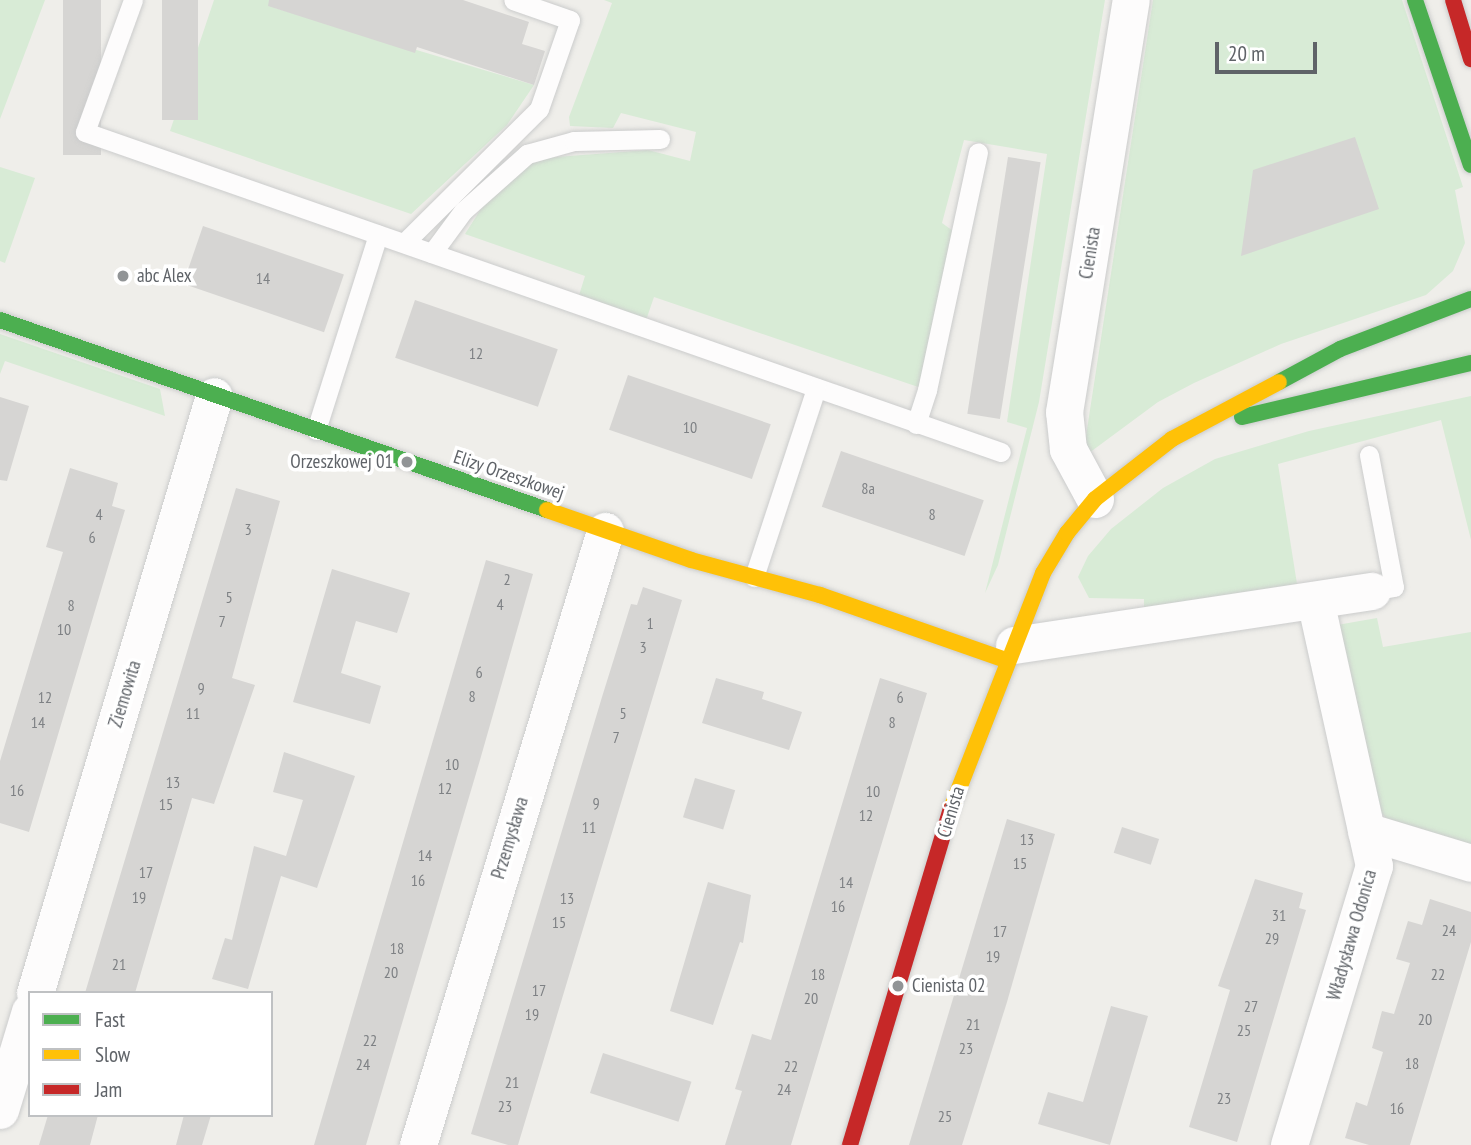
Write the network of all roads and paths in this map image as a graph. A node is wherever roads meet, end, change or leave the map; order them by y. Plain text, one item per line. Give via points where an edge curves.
1 (133, 0) edge
2 (513, 0) edge
3 (1131, 0) edge
4 (1415, 0) edge
5 (1453, 0) edge
6 (1471, 59) edge
7 (660, 139) dead end
8 (978, 152) dead end
9 (1471, 166) edge
10 (378, 235) junction
11 (404, 243) junction
12 (432, 253) junction
13 (1471, 299) edge
14 (0, 320) edge
15 (1471, 363) edge
16 (816, 388) junction
17 (214, 396) junction
18 (916, 424) junction
19 (1195, 427) junction
20 (316, 430) junction
21 (1001, 452) dead end
22 (1369, 455) dead end
23 (1095, 499) junction
24 (605, 531) junction
25 (754, 577) junction
26 (1372, 591) joint
27 (1315, 600) junction
28 (1011, 653) junction
29 (1366, 831) junction
30 (1471, 863) edge
31 (36, 991) edge
32 (28, 1018) edge
33 (0, 1110) edge
34 (418, 1145) edge
35 (850, 1145) edge
36 (1289, 1145) edge

1 - 10 lane via 85,132
2 - 11 lane via 570,20 539,109
3 - 23 street, Cienista via 1065,412 1068,449
4 - 9 street
5 - 6 street
7 - 12 lane via 574,141 527,154 463,211
8 - 18 lane
10 - 11 lane
10 - 20 lane
11 - 12 lane
12 - 16 lane
13 - 19 street, Cienista via 1340,349
14 - 17 street, Elizy Orzeszkowej
15 - 19 street, Cienista
16 - 18 lane
16 - 25 lane
17 - 20 street, Elizy Orzeszkowej
17 - 31 street, Ziemowita
18 - 21 lane
19 - 23 street, Cienista via 1132,467
20 - 24 street, Elizy Orzeszkowej
22 - 26 lane via 1394,587
23 - 28 street, Cienista via 1066,533 1043,573
24 - 25 street, Elizy Orzeszkowej
24 - 34 street, Przemysława
25 - 28 street, Elizy Orzeszkowej
26 - 27 street
27 - 28 street
27 - 29 street, Władysława Odonica
28 - 35 street, Cienista via 958,788
29 - 30 street
29 - 36 street, Władysława Odonica via 1374,866
32 - 33 street

